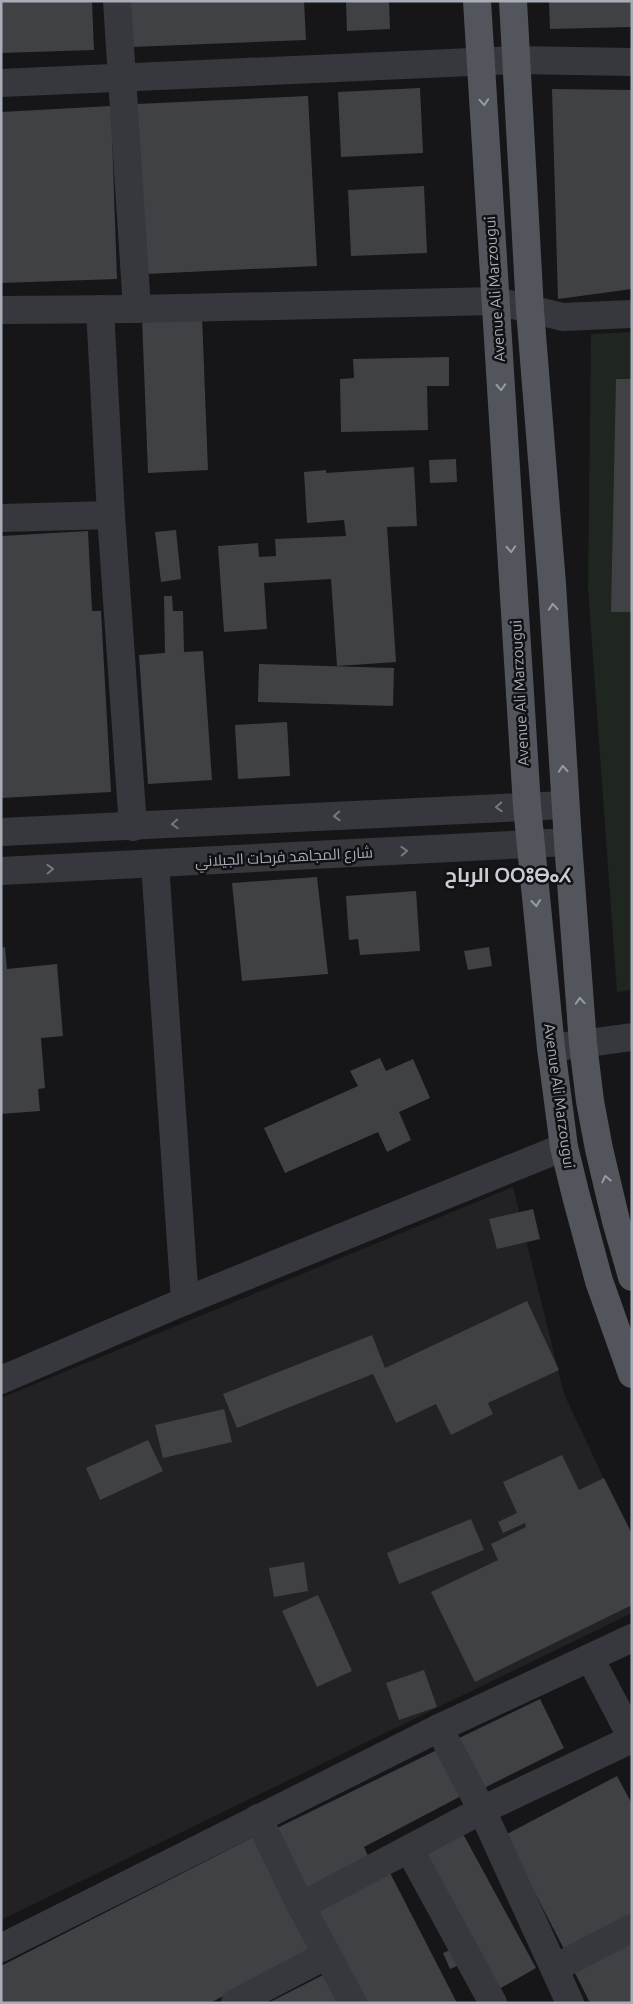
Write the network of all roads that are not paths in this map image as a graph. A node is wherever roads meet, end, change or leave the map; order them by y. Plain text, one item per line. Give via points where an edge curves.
1 (117, 1) edge
2 (477, 1) edge
3 (513, 1) edge
4 (517, 60) junction
5 (632, 62) edge
6 (481, 63) junction
7 (122, 78) junction
8 (1, 83) edge
9 (496, 300) junction
10 (100, 309) junction
11 (137, 309) junction
12 (1, 310) edge
13 (530, 310) junction
14 (632, 314) edge
15 (111, 515) junction
16 (1, 518) edge
17 (565, 805) junction
18 (526, 806) junction
19 (133, 827) junction
20 (1, 832) edge
21 (568, 842) junction
22 (530, 845) junction
23 (155, 864) junction
24 (1, 871) edge
25 (632, 1038) edge
26 (583, 1044) junction
27 (551, 1048) junction
28 (564, 1147) junction
29 (624, 1220) edge
30 (632, 1277) edge
31 (185, 1301) junction
32 (632, 1374) edge
33 (1, 1380) edge
34 (632, 1638) edge
35 (590, 1658) junction
36 (439, 1728) junction
37 (632, 1738) edge
38 (482, 1810) junction
39 (258, 1818) junction
40 (409, 1849) junction
41 (301, 1906) junction
42 (632, 1928) edge
43 (1, 1948) edge
44 (327, 1956) junction
45 (555, 1968) junction
46 (235, 2003) edge
47 (353, 2003) edge
48 (493, 2003) edge
49 (570, 2003) edge

1 - 7 street
2 - 6 main road, Avenue Ali Marzougui
3 - 4 main road, Avenue Ali Marzougui
4 - 5 street
4 - 6 street
4 - 13 main road, Avenue Ali Marzougui
6 - 7 street
6 -> 9 main road, Avenue Ali Marzougui
7 - 8 street
7 - 11 street
9 - 11 street
9 - 13 street
9 -> 18 main road, Avenue Ali Marzougui
10 - 11 street
10 - 12 street
10 - 15 street
13 - 14 street via 563,317
17 -> 13 main road, Avenue Ali Marzougui via 552,584
15 - 16 street
15 - 19 street
17 - 18 street
17 - 21 main road, Avenue Ali Marzougui
18 -> 19 street
18 - 22 main road, Avenue Ali Marzougui
19 - 20 street
21 - 22 street, شارع المجاهد فرحات الجيلاني
26 -> 21 main road, Avenue Ali Marzougui
23 -> 22 street, شارع المجاهد فرحات الجيلاني
22 -> 27 main road, Avenue Ali Marzougui
24 -> 23 street, شارع المجاهد فرحات الجيلاني
23 - 31 street
25 - 26 street
26 - 27 street
29 -> 26 main road, Avenue Ali Marzougui via 595,1130
27 - 28 main road, Avenue Ali Marzougui
28 - 31 street
28 - 32 main road, Avenue Ali Marzougui via 599,1281
29 - 30 main road, Avenue Ali Marzougui
31 - 33 street
34 - 35 street
35 - 36 street
35 - 37 street
36 - 38 street
36 - 39 street
37 - 38 street
38 - 40 street
38 - 45 street
39 - 41 street
39 - 43 street
40 - 41 street
40 - 48 street
41 - 44 street
42 - 45 street
44 - 46 street
44 - 47 street
45 - 49 street

